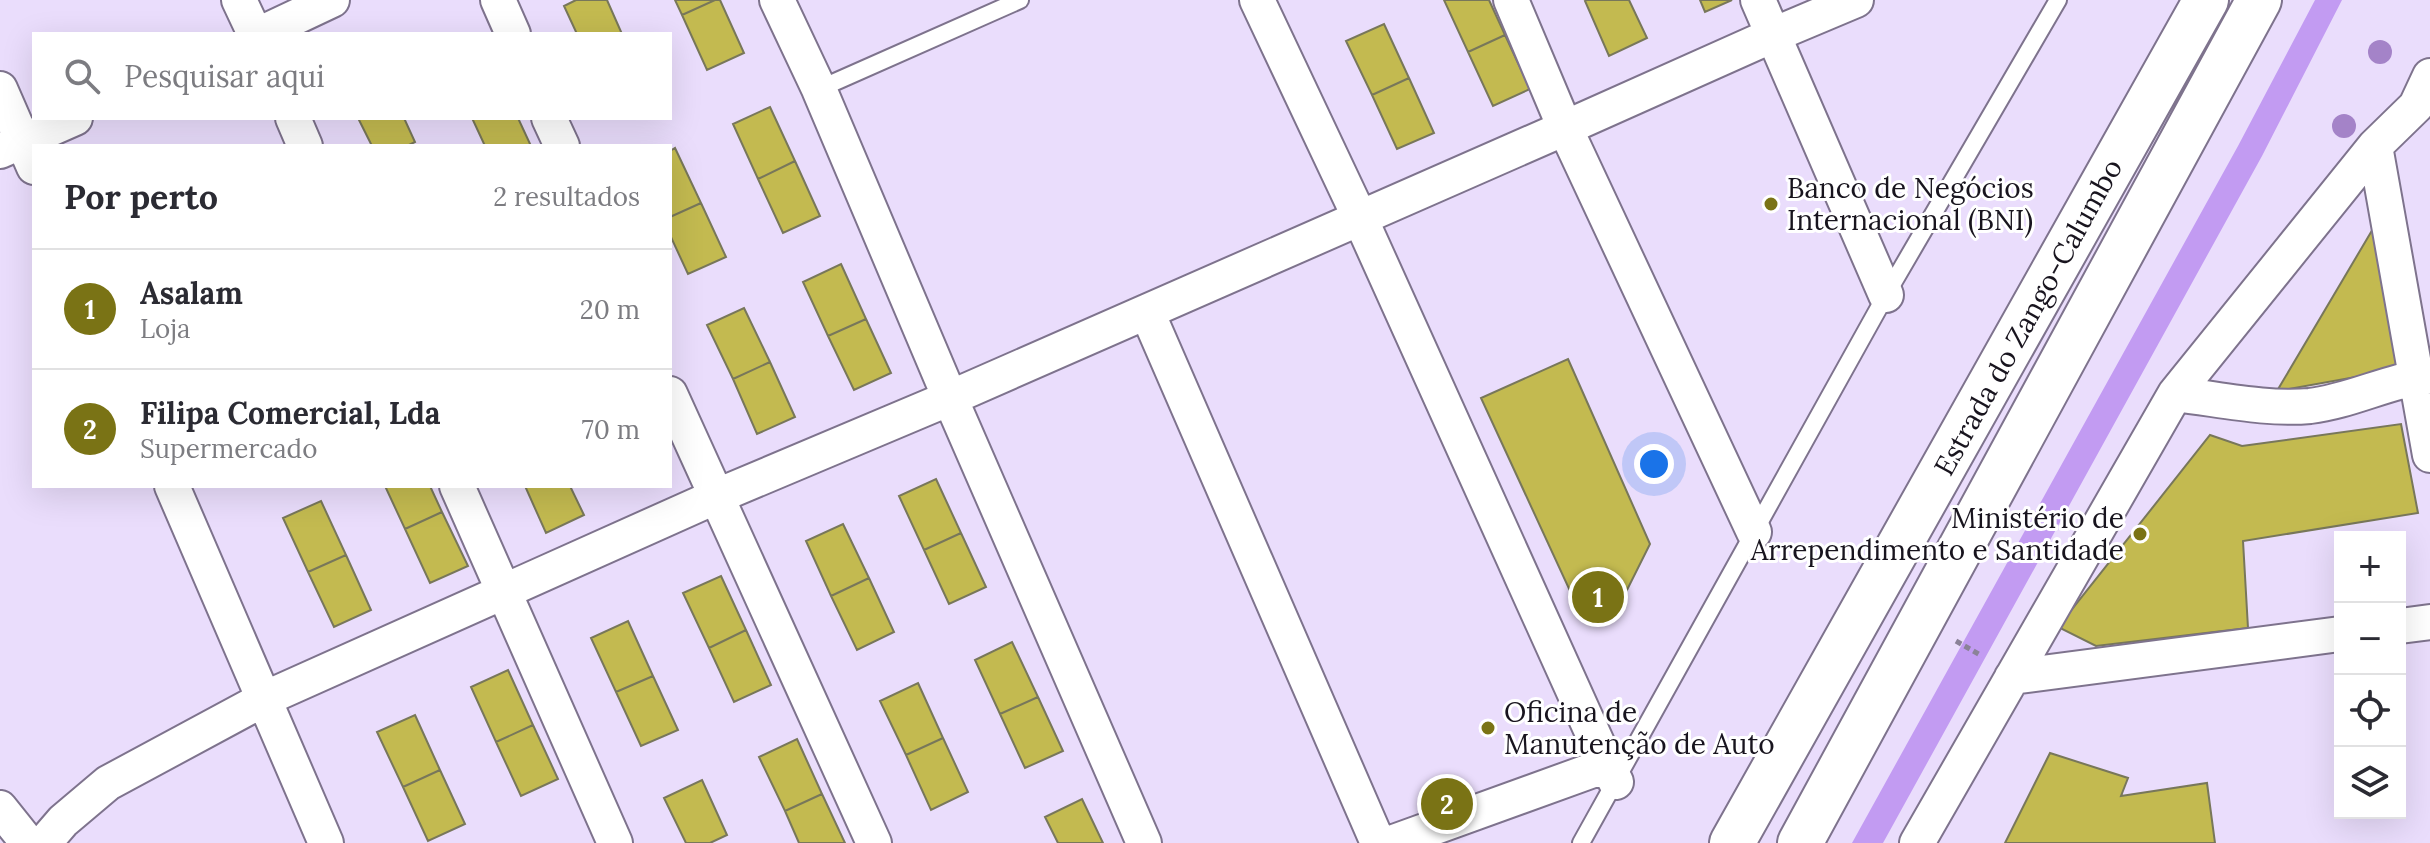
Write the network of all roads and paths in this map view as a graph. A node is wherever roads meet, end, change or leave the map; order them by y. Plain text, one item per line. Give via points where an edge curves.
1 (239, 0) edge
2 (332, 0) edge
3 (498, 0) edge
4 (777, 0) edge
5 (1020, 0) edge
6 (1257, 0) edge
7 (1511, 0) edge
8 (1758, 0) edge
9 (1856, 0) edge
10 (2058, 0) edge
11 (2206, 0) edge
12 (2259, 0) edge
13 (257, 32) edge
14 (262, 32) edge
15 (512, 32) edge
16 (1773, 35) junction
17 (0, 89) edge
18 (819, 89) junction
19 (2425, 96) edge
20 (72, 120) edge
21 (294, 120) edge
22 (550, 120) edge
23 (1565, 128) junction
24 (33, 144) edge
25 (304, 144) edge
26 (561, 144) edge
27 (2375, 146) junction
28 (19, 153) edge
29 (1360, 218) junction
30 (1886, 295) junction
31 (1147, 312) junction
32 (2424, 376) edge
33 (2175, 394) junction
34 (950, 398) junction
35 (672, 399) edge
36 (2430, 455) edge
37 (173, 488) edge
38 (458, 488) edge
39 (715, 497) junction
40 (1754, 532) junction
41 (504, 593) junction
42 (2430, 622) edge
43 (2406, 625) edge
44 (2334, 635) edge
45 (1948, 637) dead end
46 (2002, 669) junction
47 (264, 699) junction
48 (1612, 773) junction
49 (0, 808) edge
50 (28, 843) edge
51 (44, 843) edge
52 (326, 843) edge
53 (615, 843) edge
54 (874, 843) edge
55 (1144, 843) edge
56 (1378, 843) edge
57 (1391, 843) edge
58 (1581, 843) edge
59 (1732, 843) edge
60 (1800, 843) edge
61 (1917, 843) edge

1 - 13 street
2 - 14 street
3 - 15 street
4 - 18 street
5 - 18 lane
6 - 29 street
7 - 23 street
8 - 16 street
9 - 16 street
10 - 30 lane
11 - 59 main road, Estrada do Zango-Calumbo
12 - 60 main road, Estrada do Zango-Calumbo
16 - 23 street
16 - 30 street
17 - 28 street
18 - 34 street
19 - 27 street
20 - 24 street
21 - 25 street
22 - 26 street
23 - 29 street
23 - 40 street
27 - 32 street
27 - 33 street
29 - 31 street
29 - 48 street
30 - 40 lane
31 - 34 street
31 - 56 street
32 - 33 street via 2309,406
32 - 36 street
33 - 46 street
34 - 39 street
34 - 55 street
35 - 39 street
37 - 47 street
38 - 41 street
39 - 41 street
39 - 54 street
40 - 48 lane
41 - 47 street
41 - 53 street
42 - 43 street
44 - 46 street
45 - 46 path
46 - 61 street
47 - 51 street via 108,783
47 - 52 street
48 - 57 street
48 - 58 lane
49 - 50 street

